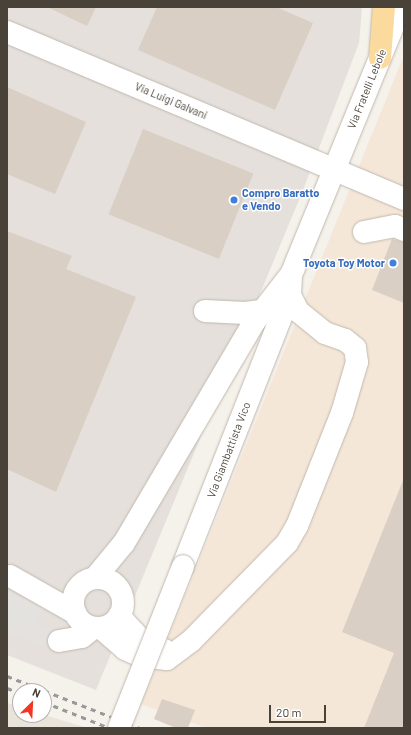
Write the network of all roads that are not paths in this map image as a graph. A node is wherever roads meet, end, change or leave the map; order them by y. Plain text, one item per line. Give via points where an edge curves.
1 (384, 7) edge
2 (400, 7) edge
3 (7, 32) edge
4 (380, 58) junction
5 (334, 171) junction
6 (404, 199) edge
7 (404, 230) edge
8 (364, 232) dead end
9 (290, 285) junction
10 (205, 311) dead end
11 (262, 311) junction
12 (9, 575) edge
13 (95, 578) junction
14 (76, 590) junction
15 (75, 613) junction
16 (119, 616) junction
17 (97, 628) junction
18 (192, 640) junction
19 (59, 641) dead end
20 (119, 728) edge

1 - 4 main road
2 - 4 street, Via Fratelli Lebole
3 - 5 street, Via Luigi Galvani
4 - 5 street, Via Fratelli Lebole
5 - 6 street, Via Luigi Galvani
5 - 9 street, Via Giambattista Vico
7 - 8 street via 395,226
9 - 11 street
9 - 18 street via 298,311 325,333 345,340 355,348 357,362 342,412 297,526 287,543
9 - 20 street, Via Giambattista Vico, bridge
10 - 11 street
11 - 13 street via 124,543
12 - 14 street
12 - 15 street
13 - 14 street via 84,582
13 - 16 street via 112,582 118,588 123,604
14 - 15 street via 73,598
15 - 17 street via 80,620
16 - 17 street via 110,625
16 - 18 street via 140,640 163,650
17 - 18 street via 125,649 140,656 167,659
17 - 19 street via 82,637

